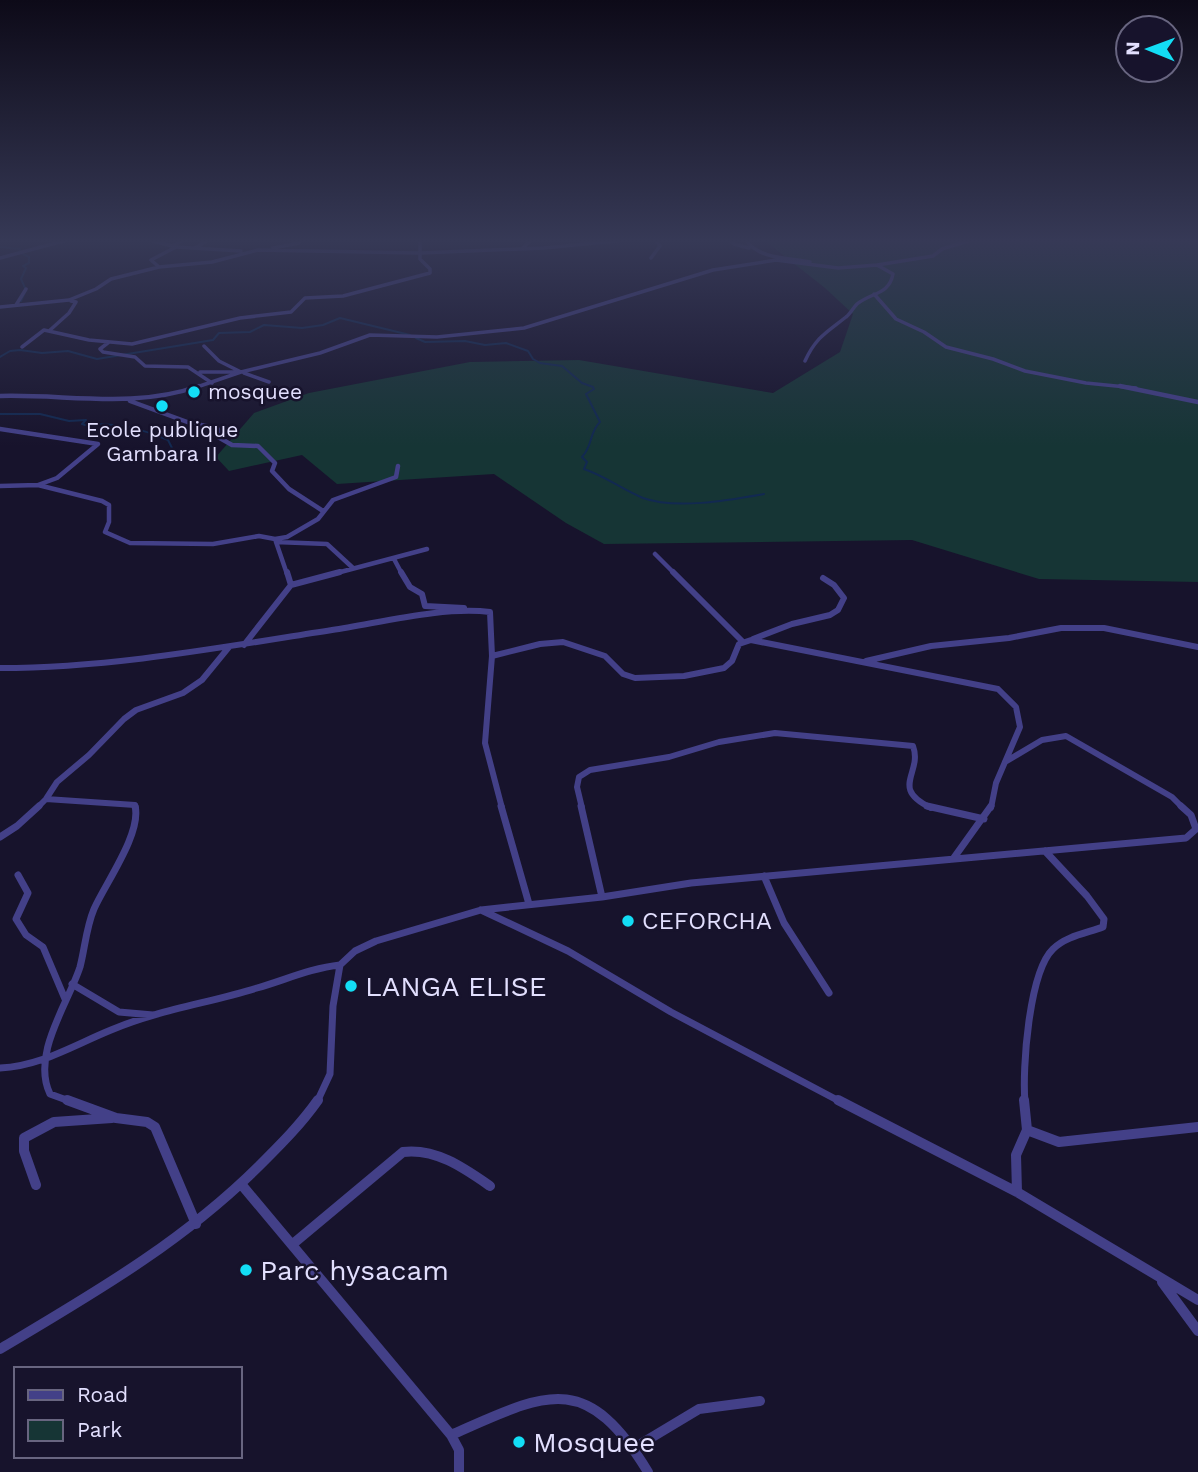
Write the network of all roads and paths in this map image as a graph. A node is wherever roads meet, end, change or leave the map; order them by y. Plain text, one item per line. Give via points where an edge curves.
1 (72, 309) edge
2 (295, 309) edge
3 (588, 309) edge
4 (853, 309) edge
5 (887, 309) edge
6 (49, 331) junction
7 (109, 342) junction
8 (204, 346) dead end
9 (22, 347) dead end
10 (805, 361) dead end
11 (198, 372) junction
12 (241, 372) junction
13 (269, 382) dead end
14 (212, 383) junction
15 (0, 396) edge
16 (125, 400) junction
17 (1198, 402) edge
18 (0, 429) edge
19 (398, 466) dead end
20 (38, 485) junction
21 (1, 486) edge
22 (323, 511) junction
23 (275, 540) junction
24 (428, 550) dead end
25 (655, 554) dead end
26 (394, 558) junction
27 (353, 568) junction
28 (822, 578) dead end
29 (291, 584) junction
30 (474, 610) junction
31 (751, 640) junction
32 (743, 642) junction
33 (244, 645) junction
34 (229, 647) junction
35 (1198, 647) edge
36 (492, 656) junction
37 (861, 662) junction
38 (0, 668) edge
39 (1004, 762) junction
40 (46, 799) junction
41 (985, 819) junction
42 (0, 837) edge
43 (1045, 851) junction
44 (953, 859) junction
45 (18, 875) dead end
46 (764, 876) junction
47 (602, 897) junction
48 (529, 904) junction
49 (481, 910) junction
50 (341, 965) junction
51 (72, 984) junction
52 (829, 993) dead end
53 (65, 999) junction
54 (157, 1016) junction
55 (47, 1059) junction
56 (0, 1068) edge
57 (116, 1118) junction
58 (1198, 1127) edge
59 (1027, 1130) junction
60 (242, 1184) junction
61 (36, 1185) dead end
62 (490, 1186) dead end
63 (1017, 1192) junction
64 (196, 1224) junction
65 (293, 1243) junction
66 (1160, 1279) junction
67 (1198, 1300) edge
68 (1198, 1331) edge
69 (0, 1349) edge
70 (760, 1401) dead end
71 (451, 1435) junction
72 (634, 1448) junction
73 (459, 1472) edge
74 (648, 1472) edge

1 - 6 street
2 - 7 street via 145,342
3 - 12 street via 524,328 437,337 370,335 320,353
4 - 10 street via 811,348
5 - 17 street via 896,319 946,348 1025,371
6 - 7 street
6 - 9 street via 40,332
7 - 11 street via 100,349 135,357 145,366 188,367
8 - 12 street via 219,361
11 - 12 street
11 - 14 street
12 - 13 street
12 - 14 street
14 - 16 street via 183,393
15 - 16 street
16 - 22 street via 217,428 218,437 226,443 258,446 275,463 272,471 276,478
18 - 20 street via 98,444 57,478
19 - 22 street via 396,477 333,500
20 - 21 street
20 - 23 street via 109,505 105,532 130,543 213,544 258,536
22 - 23 street via 296,533
23 - 27 street via 327,544
23 - 29 street
24 - 26 street
25 - 32 street
26 - 27 street
26 - 30 street via 410,587 422,594 425,606
27 - 29 street
28 - 31 street via 844,597 838,610
29 - 33 street
30 - 33 street
30 - 36 street via 492,616
31 - 32 street
31 - 37 street
32 - 36 street via 724,668 656,679 623,674 606,656 563,642
33 - 34 street
34 - 38 street via 41,668
34 - 40 street via 202,680 124,719 57,782
35 - 37 street via 1104,628 1045,629
36 - 48 street via 485,743
37 - 39 street via 998,689 1016,707 1020,727
39 - 41 street
39 - 43 street via 1044,739 1066,736 1172,797 1192,815 1196,829 1186,838
40 - 42 street
40 - 51 street via 135,805 137,809 121,856 92,914
41 - 44 street
41 - 47 street via 925,806 914,799 909,791 910,772 917,755 908,744 775,733 719,742 579,777 577,787
43 - 44 street
43 - 59 street via 1104,919 1103,927 1050,952 1028,1018 1021,1074
44 - 46 street
45 - 53 street via 29,887 29,897 16,919 26,935 43,947
46 - 47 street
46 - 52 street via 785,928
47 - 48 street
48 - 49 street
49 - 50 street via 376,941 355,951
49 - 63 street via 568,951 682,1018
50 - 54 street
50 - 60 street via 333,1006 333,1057 323,1093 303,1122
51 - 53 street
51 - 54 street via 119,1012
53 - 55 street
54 - 55 street via 113,1029
55 - 56 street
55 - 57 street via 43,1082 50,1094
57 - 61 street via 74,1118 32,1130 24,1138 24,1151
57 - 64 street via 147,1122 155,1128
58 - 59 street via 1059,1142
59 - 63 street via 1016,1155
60 - 64 street
60 - 65 street
62 - 65 street via 460,1164 416,1151 403,1152
63 - 66 street
64 - 69 street via 131,1271
65 - 71 street
66 - 67 street
66 - 68 street
70 - 72 street via 699,1409
71 - 72 street via 535,1401 558,1397 605,1417
71 - 73 street via 459,1450
72 - 74 street

